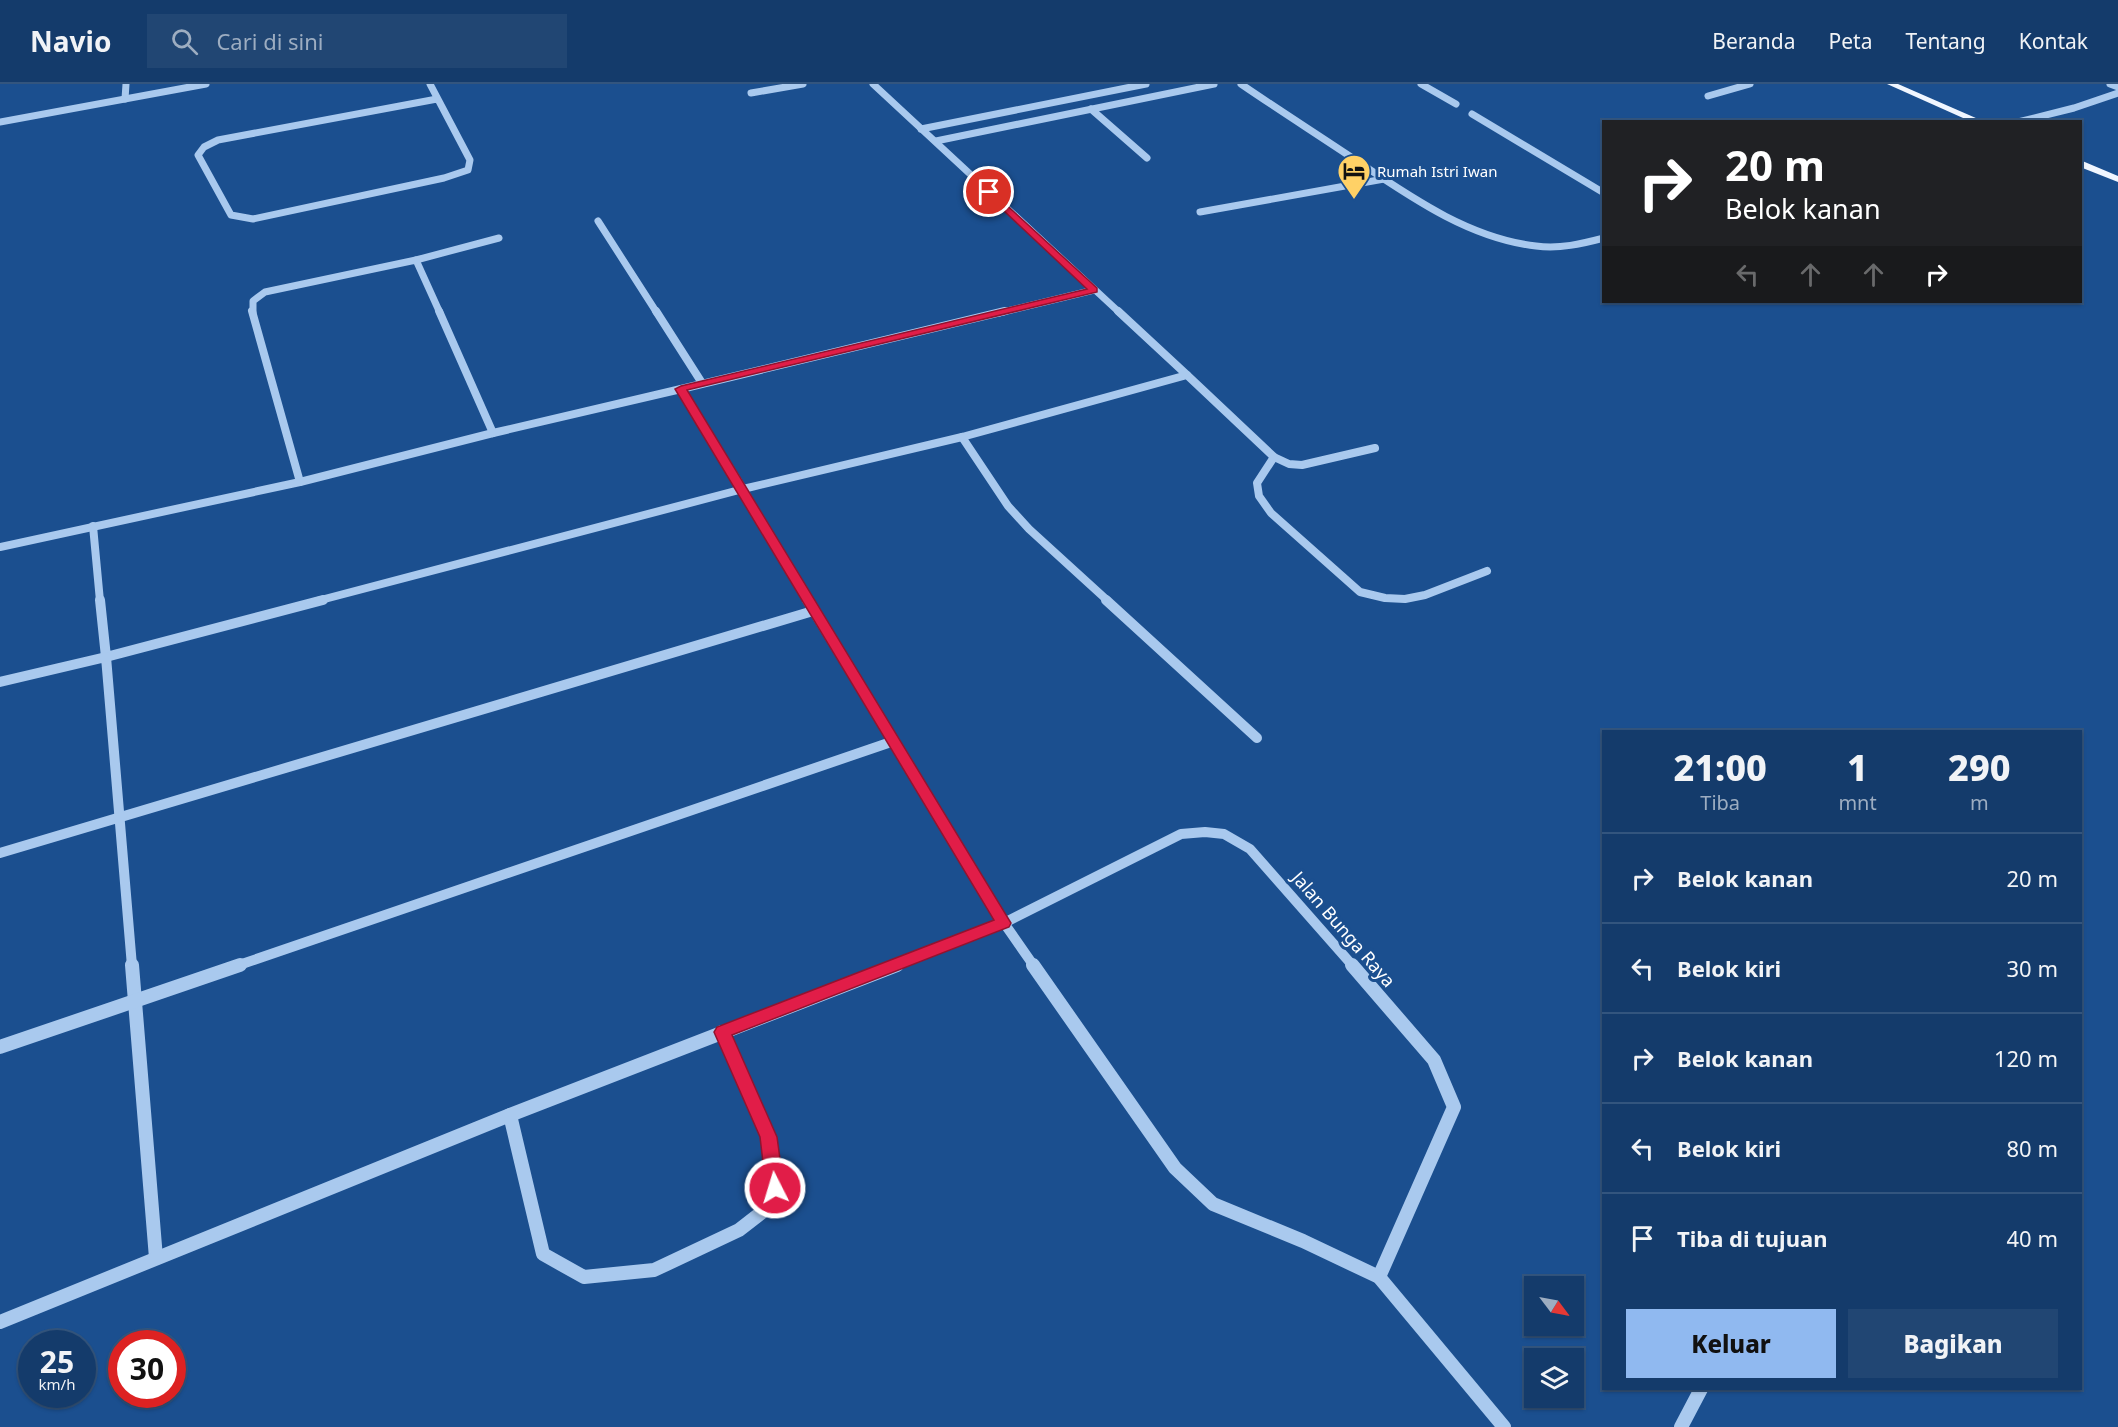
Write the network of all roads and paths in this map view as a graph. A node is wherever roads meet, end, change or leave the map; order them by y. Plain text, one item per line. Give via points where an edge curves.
1 (126, 84) edge
2 (206, 84) edge
3 (430, 84) edge
4 (803, 84) edge
5 (873, 84) edge
6 (1146, 84) edge
7 (1214, 84) edge
8 (1241, 84) edge
9 (1422, 84) edge
10 (1750, 84) edge
11 (1892, 84) edge
12 (2110, 84) edge
13 (2118, 87) edge
14 (751, 93) dead end
15 (2118, 93) edge
16 (1708, 96) dead end
17 (125, 99) junction
18 (437, 99) junction
19 (1456, 104) dead end
20 (1091, 109) junction
21 (1472, 114) dead end
22 (1976, 120) edge
23 (2026, 120) edge
24 (0, 122) edge
25 (921, 129) junction
26 (936, 141) junction
27 (1147, 158) dead end
28 (2082, 164) edge
29 (1384, 179) junction
30 (2118, 179) edge
31 (1602, 193) edge
32 (1200, 212) dead end
33 (598, 221) dead end
34 (499, 238) dead end
35 (1602, 239) edge
36 (416, 260) junction
37 (1094, 290) junction
38 (1187, 375) junction
39 (702, 383) junction
40 (681, 389) junction
41 (493, 433) junction
42 (962, 437) junction
43 (1375, 448) dead end
44 (1274, 457) junction
45 (300, 482) junction
46 (743, 489) junction
47 (93, 526) junction
48 (0, 547) edge
49 (1487, 571) dead end
50 (813, 611) junction
51 (105, 657) junction
52 (0, 682) edge
53 (1257, 738) dead end
54 (894, 741) junction
55 (118, 819) junction
56 (0, 853) edge
57 (1004, 923) junction
58 (136, 1000) junction
59 (722, 1032) junction
60 (0, 1047) edge
61 (510, 1115) junction
62 (156, 1258) junction
63 (1379, 1277) junction
64 (0, 1322) edge
65 (1700, 1390) edge
66 (1504, 1427) edge
67 (1681, 1427) edge

1 - 17 street
2 - 17 street
3 - 18 street
4 - 14 street
5 - 25 street
6 - 25 street
7 - 20 street
8 - 29 street
9 - 19 street
10 - 16 street
11 - 22 main road
12 - 13 street
15 - 23 street
17 - 24 street
18 - 18 street via 470,160 468,170 444,178 253,219 238,218 231,215 198,155 218,140
20 - 26 street
20 - 27 street
21 - 31 street
25 - 26 street
26 - 37 street
28 - 30 main road
29 - 32 street
29 - 35 street via 1446,217 1482,232 1556,247
33 - 39 street
34 - 36 street
36 - 41 street
36 - 45 street via 265,292 253,301 252,311
37 - 38 street
37 - 39 street
38 - 42 street
38 - 44 street
39 - 40 street
40 - 41 street
40 - 46 street
41 - 45 street
42 - 46 street
42 - 53 street via 1008,506 1029,529
43 - 44 street via 1302,465
44 - 49 street via 1257,483 1259,496 1271,513 1360,592 1385,598 1425,595
45 - 47 street
46 - 50 street
46 - 51 street
47 - 48 street
47 - 51 street
50 - 54 street
50 - 55 street
51 - 52 street
51 - 55 street
54 - 57 street
54 - 58 street
55 - 56 street
55 - 58 street
57 - 59 street, Jalan Bunga Raya
57 - 63 street via 1175,1168 1205,1197 1213,1204
57 - 63 street, Jalan Bunga Raya via 1180,834 1226,833 1245,844 1434,1060 1454,1107
58 - 60 street
58 - 62 street
59 - 61 street, Jalan Bunga Raya
59 - 61 street via 769,1137 775,1202 739,1230 654,1270 584,1276 543,1254
61 - 62 street, Jalan Bunga Raya
62 - 64 street, Jalan Bunga Raya
63 - 66 street
65 - 67 street

